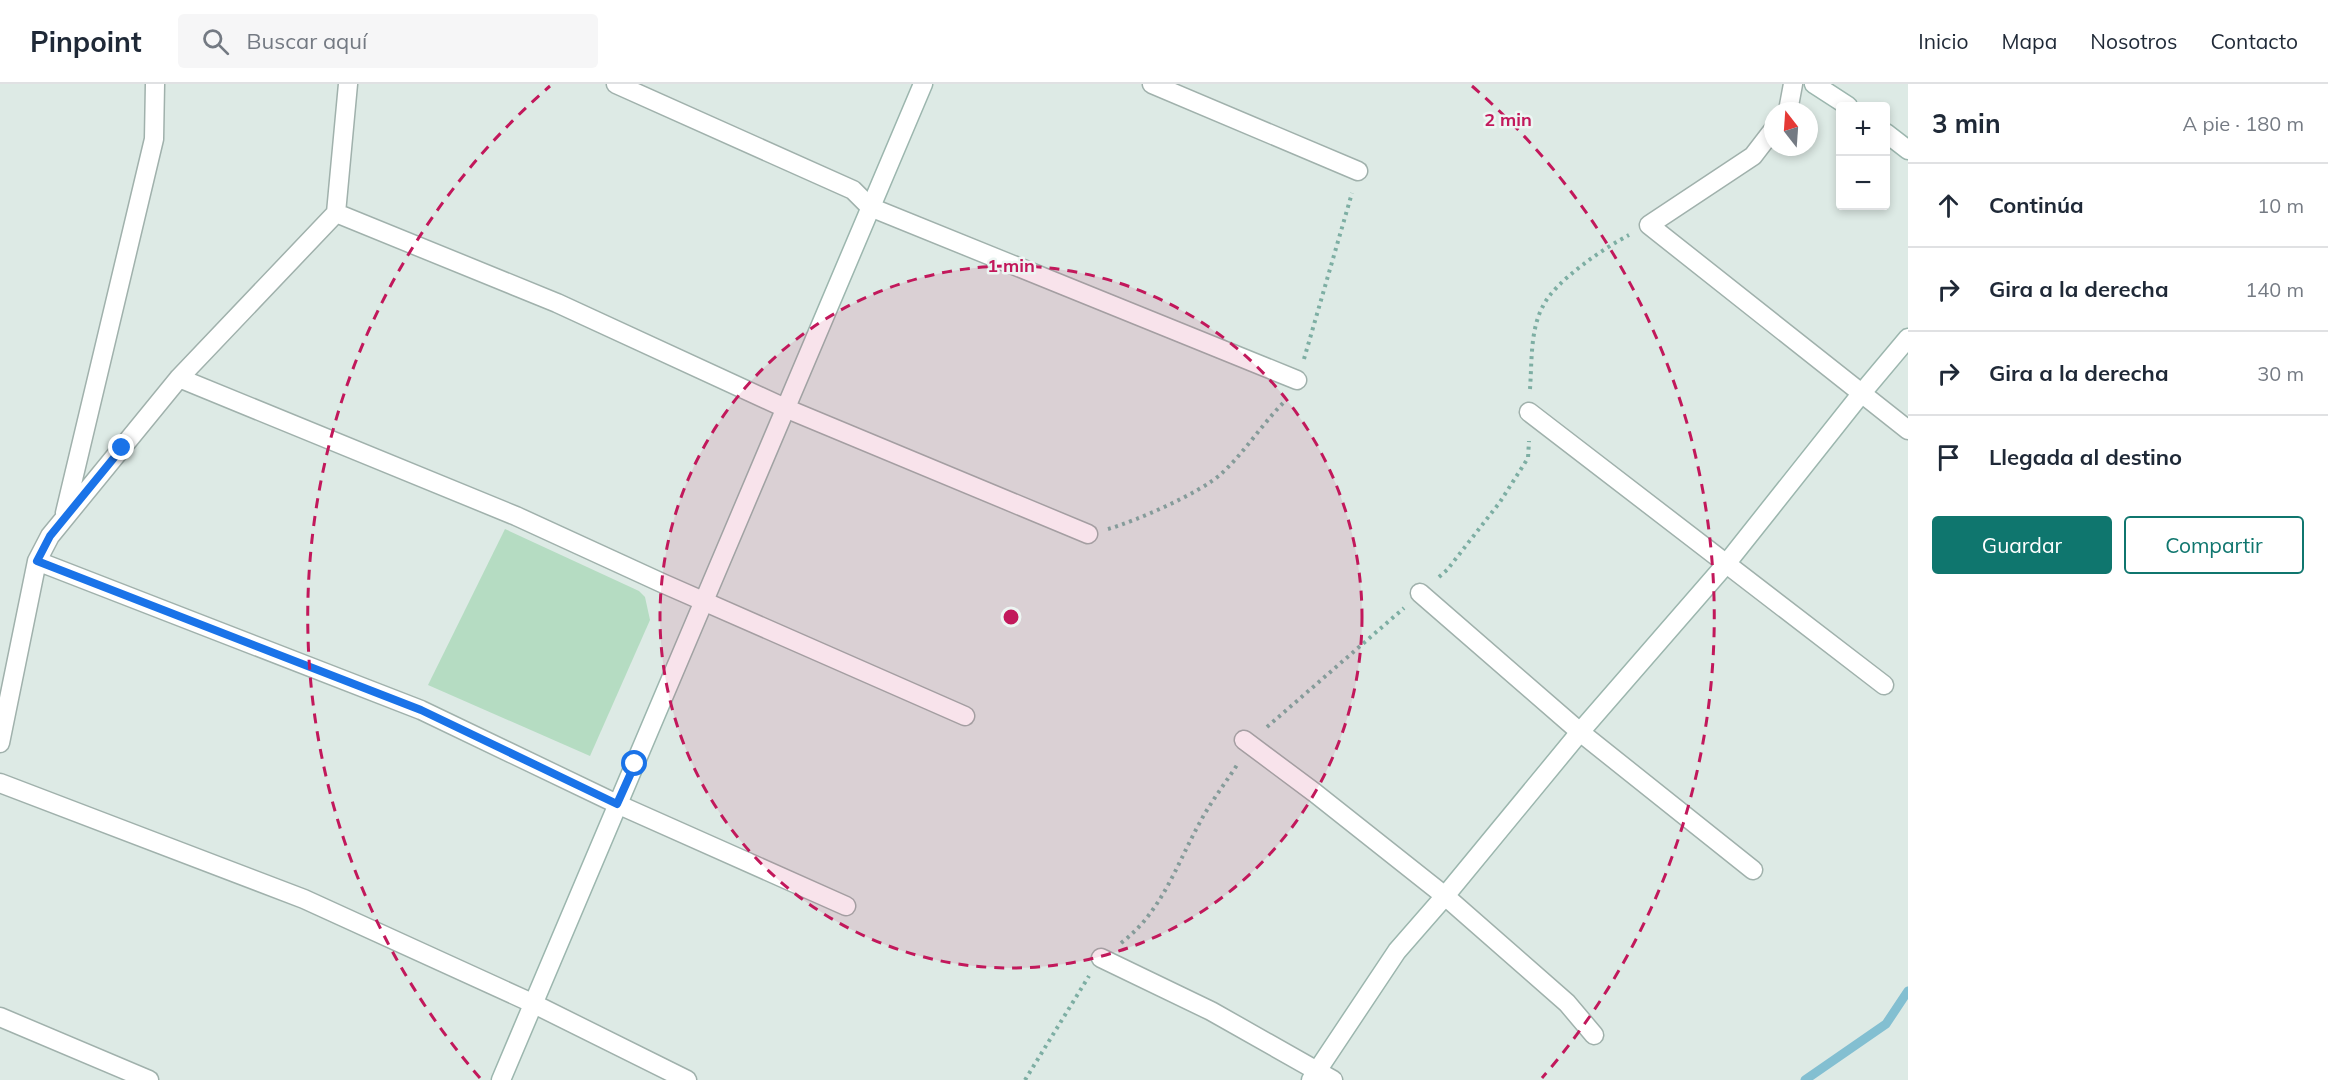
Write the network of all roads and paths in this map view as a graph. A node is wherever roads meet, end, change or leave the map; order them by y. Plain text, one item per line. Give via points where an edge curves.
1 (155, 84) edge
2 (348, 84) edge
3 (616, 84) edge
4 (923, 84) edge
5 (1152, 84) edge
6 (1793, 84) edge
7 (1814, 84) edge
8 (1790, 102) edge
9 (1842, 102) edge
10 (1890, 137) edge
11 (1764, 142) edge
12 (1908, 150) edge
13 (1358, 171) dead end
14 (870, 207) junction
15 (336, 213) junction
16 (1649, 225) junction
17 (1908, 338) edge
18 (179, 378) junction
19 (1297, 380) dead end
20 (1861, 394) junction
21 (785, 408) junction
22 (1529, 412) junction
23 (1908, 430) edge
24 (64, 519) junction
25 (1088, 534) dead end
26 (37, 561) junction
27 (1726, 564) junction
28 (1420, 593) junction
29 (704, 601) junction
30 (1884, 685) dead end
31 (965, 716) dead end
32 (1580, 732) junction
33 (1244, 740) junction
34 (0, 743) edge
35 (0, 783) edge
36 (617, 804) junction
37 (1753, 870) dead end
38 (1445, 896) junction
39 (846, 906) dead end
40 (1101, 958) junction
41 (531, 1003) junction
42 (0, 1017) edge
43 (1594, 1035) dead end
44 (1314, 1075) edge
45 (149, 1080) edge
46 (501, 1080) edge
47 (687, 1080) edge
48 (1025, 1080) edge
49 (1334, 1080) edge

1 - 24 street via 154,139
2 - 15 street
3 - 14 street via 853,190
4 - 14 street
5 - 13 street
6 - 8 street
7 - 9 street
10 - 12 street
11 - 16 street via 1753,156
14 - 19 street
14 - 21 street
15 - 18 street
15 - 21 street via 557,303
16 - 20 street
16 - 22 path via 1609,246 1560,284 1543,306 1533,340
17 - 20 street
18 - 24 street
18 - 29 street via 516,516
20 - 23 street
20 - 27 street
21 - 25 street
21 - 29 street
22 - 27 street
22 - 28 path via 1528,458 1500,502 1447,570
24 - 26 street
26 - 34 street
26 - 36 street via 421,710
27 - 30 street
27 - 32 street
28 - 32 street
28 - 33 path via 1265,728
29 - 31 street
29 - 36 street
32 - 37 street
32 - 38 street
33 - 38 street
33 - 40 path via 1237,766 1198,825 1166,892 1136,932
35 - 41 street via 304,898
36 - 39 street
36 - 41 street
38 - 43 street via 1567,1003
38 - 44 street via 1397,951
40 - 44 street via 1210,1011
40 - 48 path
41 - 46 street
41 - 47 street
42 - 45 street
44 - 49 street

